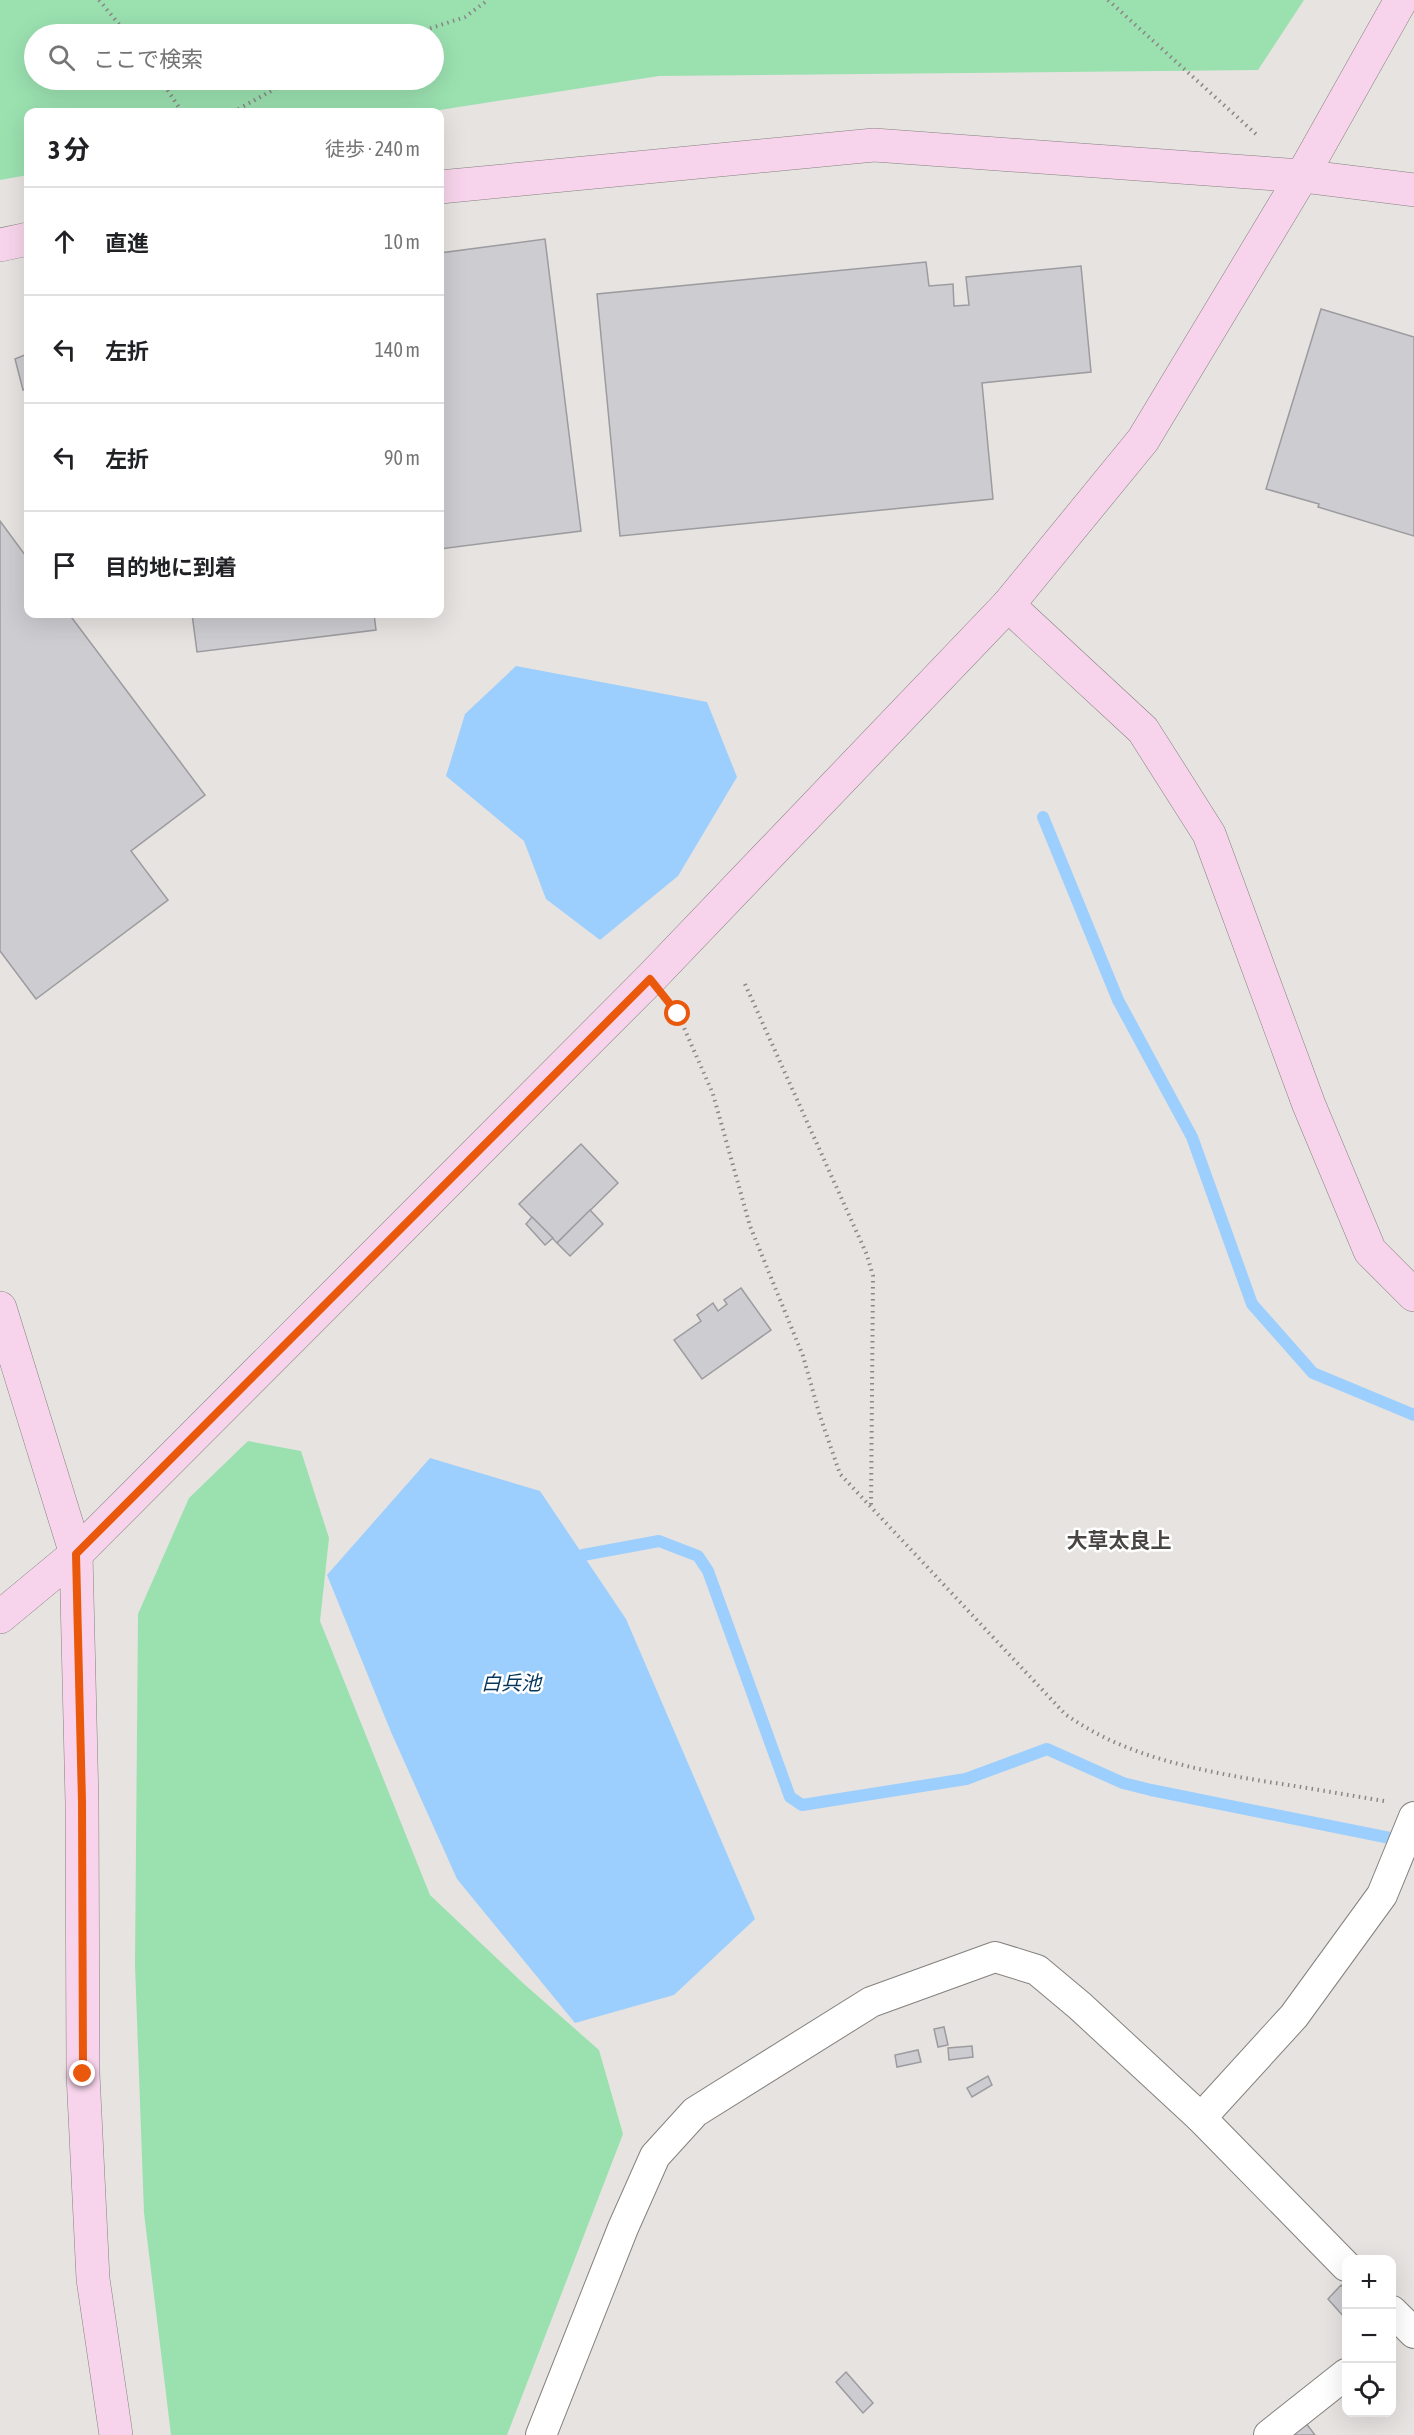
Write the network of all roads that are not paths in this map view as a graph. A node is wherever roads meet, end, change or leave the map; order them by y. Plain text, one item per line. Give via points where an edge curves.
1 (1401, 0) edge
2 (1302, 176) junction
3 (444, 188) edge
4 (1414, 190) edge
5 (24, 240) edge
6 (0, 244) edge
7 (1008, 606) junction
8 (1414, 1295) edge
9 (0, 1308) edge
10 (76, 1554) junction
11 (0, 1617) edge
12 (1402, 1810) edge
13 (1201, 2118) junction
14 (1342, 2261) edge
15 (1342, 2378) edge
16 (116, 2435) edge
17 (541, 2435) edge
18 (1269, 2435) edge

1 - 2 street
2 - 3 street via 874,145
2 - 4 street
2 - 7 street via 1143,440
5 - 6 street
7 - 8 street via 1143,730 1209,834 1309,1105 1370,1251
7 - 10 street via 650,979
9 - 10 street
10 - 11 street
10 - 16 street via 83,2085 93,2279
12 - 13 street via 1382,1895 1294,2016
13 - 14 street
13 - 17 street via 1037,1970 995,1958 871,2002 695,2112 655,2156
15 - 18 street

